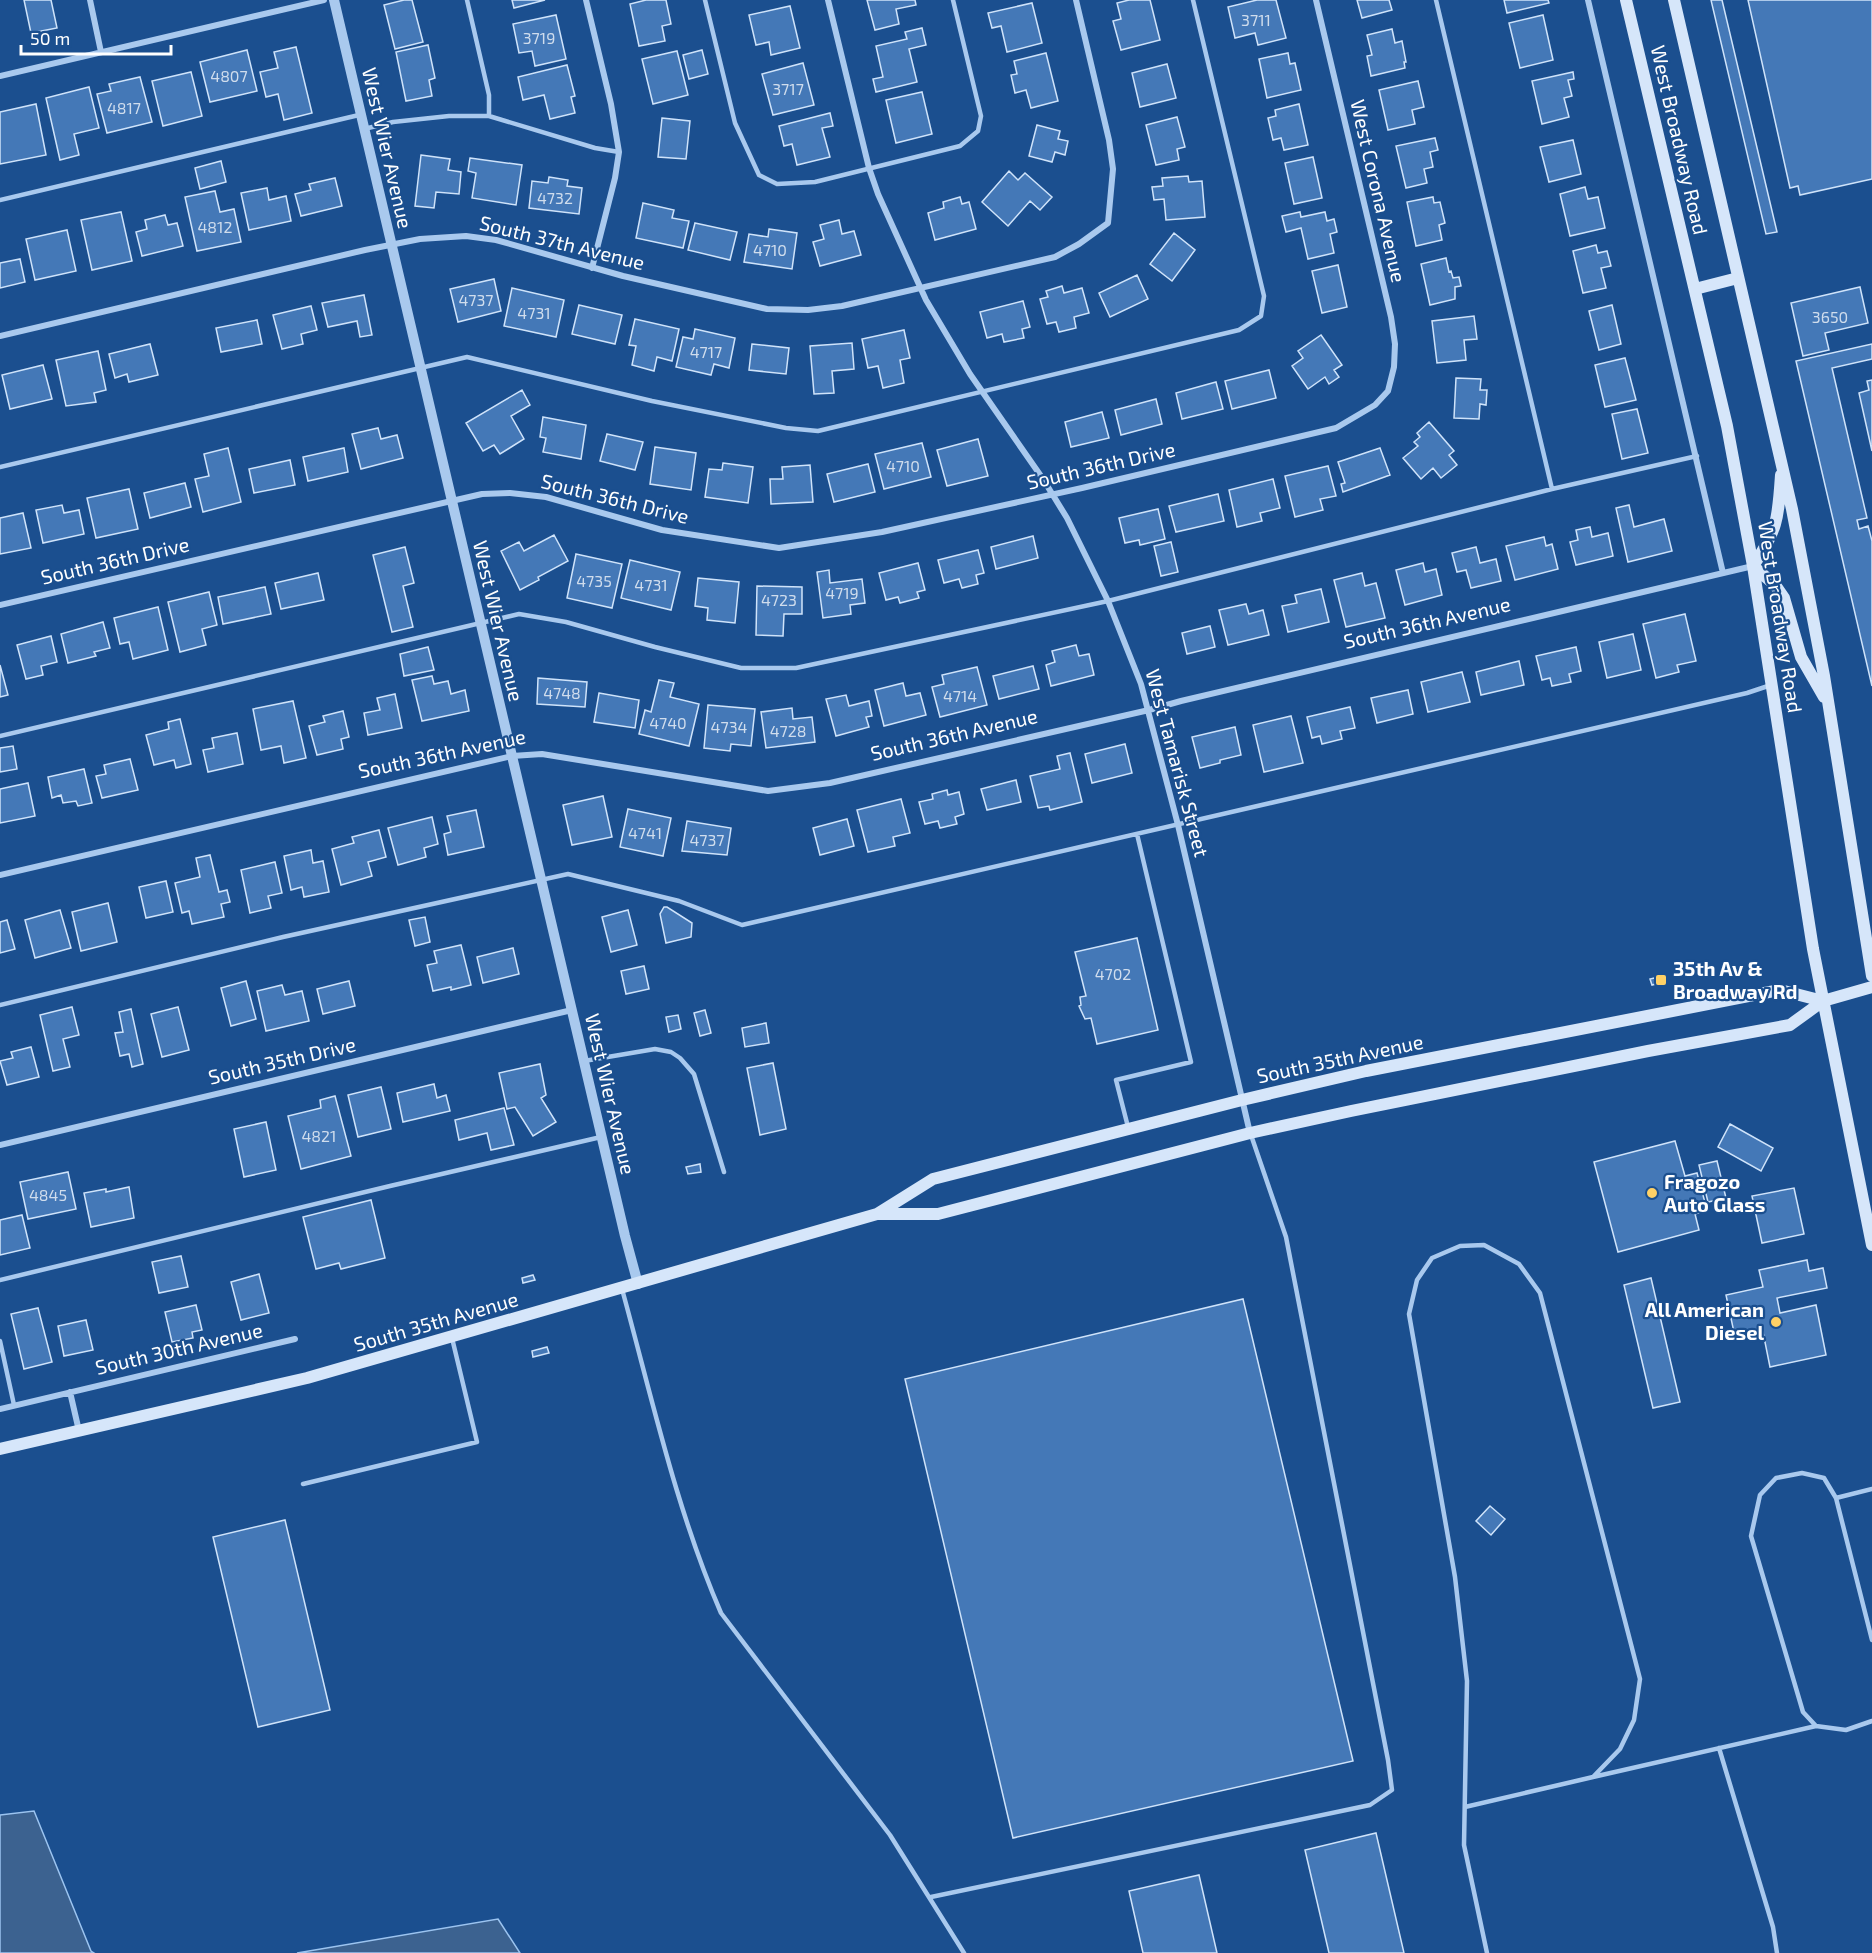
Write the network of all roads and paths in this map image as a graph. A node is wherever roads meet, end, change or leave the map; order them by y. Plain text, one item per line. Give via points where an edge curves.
1 (90, 0) edge
2 (324, 0) edge
3 (334, 0) edge
4 (467, 0) edge
5 (586, 0) edge
6 (705, 0) edge
7 (828, 0) edge
8 (953, 0) edge
9 (1076, 0) edge
10 (1193, 0) edge
11 (1316, 0) edge
12 (1436, 0) edge
13 (1588, 0) edge
14 (1626, 0) edge
15 (1674, 0) edge
16 (101, 52) junction
17 (0, 76) edge
18 (361, 115) junction
19 (489, 116) junction
20 (364, 129) junction
21 (619, 152) junction
22 (869, 168) junction
23 (0, 200) edge
24 (392, 245) junction
25 (592, 268) junction
26 (1738, 278) junction
27 (920, 289) junction
28 (1695, 289) junction
29 (0, 336) edge
30 (421, 368) junction
31 (1388, 391) joint
32 (983, 392) junction
33 (1696, 456) junction
34 (1782, 461) junction
35 (0, 467) edge
36 (1552, 489) junction
37 (1052, 494) junction
38 (451, 500) junction
39 (1753, 566) junction
40 (1724, 573) junction
41 (1108, 601) junction
42 (0, 605) edge
43 (480, 623) junction
44 (1772, 685) junction
45 (1829, 706) junction
46 (1149, 710) junction
47 (0, 736) edge
48 (512, 756) junction
49 (1178, 825) junction
50 (1137, 834) junction
51 (0, 875) edge
52 (541, 880) junction
53 (1872, 975) edge
54 (1872, 987) edge
55 (1823, 1000) junction
56 (0, 1005) edge
57 (572, 1010) junction
58 (584, 1061) junction
59 (1242, 1100) junction
60 (1128, 1130) junction
61 (1250, 1133) junction
62 (602, 1137) junction
63 (0, 1145) edge
64 (723, 1172) dead end
65 (877, 1214) junction
66 (1872, 1245) edge
67 (0, 1280) edge
68 (638, 1284) junction
69 (622, 1289) junction
70 (452, 1338) junction
71 (295, 1339) dead end
72 (0, 1341) edge
73 (70, 1392) junction
74 (14, 1405) junction
75 (0, 1409) edge
76 (79, 1431) junction
77 (0, 1449) edge
78 (303, 1484) dead end
79 (1872, 1489) edge
80 (1836, 1498) junction
81 (1872, 1640) edge
82 (1872, 1721) edge
83 (1816, 1726) junction
84 (1719, 1748) junction
85 (1593, 1777) junction
86 (1465, 1807) junction
87 (931, 1897) junction
88 (964, 1953) edge
89 (1487, 1953) edge
90 (1777, 1953) edge

1 - 16 street
2 - 16 street
3 - 18 street, West Wier Avenue
4 - 19 lane via 489,95
5 - 21 street
6 - 22 lane via 735,123 759,175 777,184 815,182
7 - 22 street, West Tamarisk Street
8 - 22 lane via 981,116 978,131 960,146
9 - 27 street, South 37th Avenue via 1112,159 1108,223 1055,256
10 - 32 lane via 1264,296 1261,316 1239,330
11 - 31 street, West Corona Avenue via 1391,317 1395,344
12 - 36 lane
13 - 33 street
14 - 28 main road, West Broadway Road
15 - 26 main road, West Broadway Road
16 - 17 street
18 - 20 street, West Wier Avenue
18 - 23 lane
19 - 20 lane via 449,116
19 - 21 lane
20 - 24 street, West Wier Avenue
21 - 25 street
22 - 27 street, West Tamarisk Street
24 - 25 street, South 37th Avenue via 466,236 495,240
24 - 29 street, South 37th Avenue
24 - 30 street, West Wier Avenue
25 - 27 street, South 37th Avenue via 767,309 842,306
26 - 28 main road
26 - 34 main road, West Broadway Road
27 - 32 street, West Tamarisk Street
28 - 39 main road, West Broadway Road via 1727,426
30 - 32 lane via 467,357 663,403 818,431
30 - 35 lane
30 - 38 street, West Wier Avenue
31 - 37 street, South 36th Drive via 1375,405 1336,428
32 - 37 street, West Tamarisk Street
33 - 36 lane
33 - 40 street
34 - 39 main road via 1776,525
34 - 45 main road, West Broadway Road
36 - 41 lane
37 - 38 street, South 36th Drive via 882,532 779,548 662,530 546,497 510,493
37 - 41 street, West Tamarisk Street
38 - 42 street, South 36th Drive
38 - 43 street, West Wier Avenue
39 - 40 street, South 36th Avenue
39 - 44 main road, West Broadway Road
39 - 45 main road via 1784,598 1801,657
40 - 46 street, South 36th Avenue
41 - 43 lane via 796,668 741,668 566,622 519,614
41 - 46 street, West Tamarisk Street
43 - 47 lane
43 - 48 street, West Wier Avenue
44 - 49 lane
44 - 55 main road, West Broadway Road
45 - 53 main road, West Broadway Road
46 - 48 street, South 36th Avenue via 830,783 768,791 542,753
46 - 49 street, West Tamarisk Street
48 - 51 street, South 36th Avenue
48 - 52 street, West Wier Avenue
49 - 50 lane
49 - 59 street, West Tamarisk Street
50 - 52 lane via 742,924 679,902 568,874
50 - 60 lane via 1191,1062 1116,1080
52 - 56 lane
52 - 57 street, West Wier Avenue
54 - 55 main road, South 35th Avenue
55 - 59 main road, South 35th Avenue via 1780,990 1366,1071
55 - 61 main road, South 35th Avenue via 1790,1025
55 - 66 main road, West Broadway Road
57 - 58 street, West Wier Avenue
57 - 63 street, South 35th Drive
58 - 62 street, West Wier Avenue
58 - 64 lane via 655,1049 680,1058 694,1074
59 - 60 main road, South 35th Avenue
59 - 61 street, West Tamarisk Street
60 - 65 main road, South 35th Avenue via 933,1179
61 - 65 main road, South 35th Avenue via 938,1214
61 - 87 lane via 1286,1237 1392,1790 1370,1805
62 - 67 lane
62 - 68 street, West Wier Avenue
65 - 68 main road, South 35th Avenue
68 - 69 main road, South 35th Avenue
69 - 70 main road, South 35th Avenue
69 - 87 lane via 681,1506 721,1613 890,1835
70 - 76 main road, South 35th Avenue via 307,1378
70 - 78 lane via 477,1443
71 - 73 street, South 30th Avenue
72 - 74 lane
73 - 74 street, South 30th Avenue
73 - 76 street
74 - 75 street, South 30th Avenue
76 - 77 main road, South 35th Avenue
79 - 80 lane
80 - 81 lane
80 - 83 lane via 1824,1478 1802,1473 1776,1478 1760,1495 1752,1536 1803,1712
82 - 83 lane via 1846,1730
83 - 84 lane
84 - 85 lane
84 - 90 lane via 1773,1927
85 - 86 lane
85 - 86 lane via 1620,1749 1634,1720 1640,1679 1540,1293 1519,1264 1484,1245 1460,1246 1432,1258 1417,1280 1409,1314 1455,1577 1467,1681
86 - 89 lane via 1464,1845
87 - 88 lane

